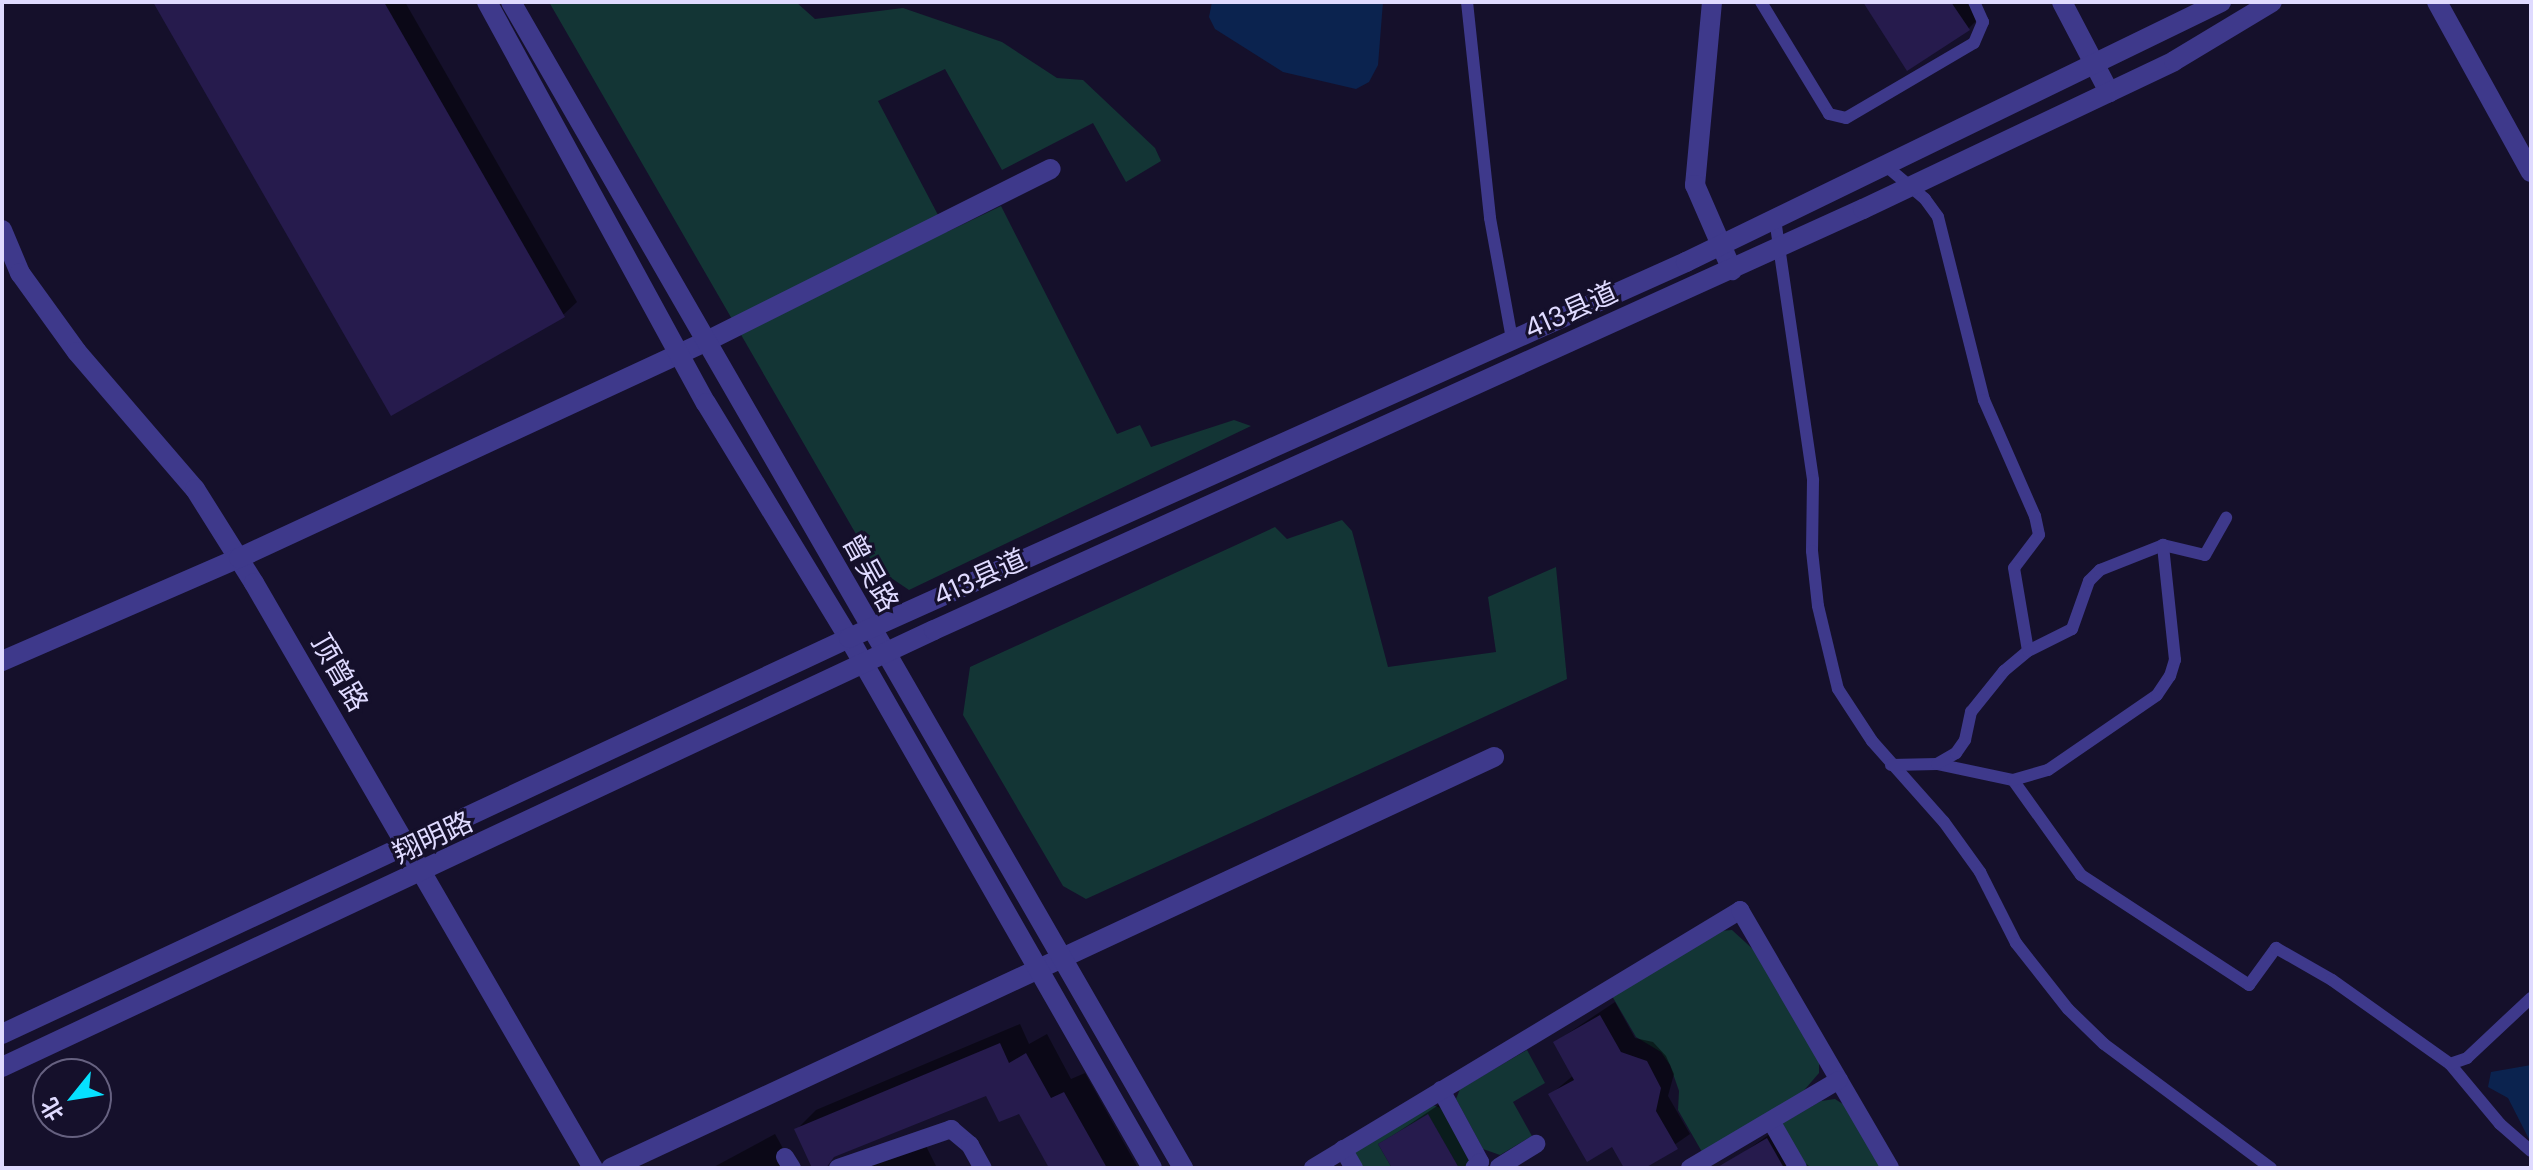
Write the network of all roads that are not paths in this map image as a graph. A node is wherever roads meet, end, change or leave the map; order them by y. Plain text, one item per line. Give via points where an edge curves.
1 (487, 2) edge
2 (511, 2) edge
3 (1467, 2) edge
4 (1712, 2) edge
5 (1761, 2) edge
6 (1974, 2) edge
7 (2062, 2) edge
8 (2221, 2) edge
9 (2272, 2) edge
10 (2437, 2) edge
11 (2097, 65) junction
12 (2109, 92) junction
13 (1886, 166) junction
14 (1051, 169) dead end
15 (2531, 172) edge
16 (1908, 186) junction
17 (1775, 219) junction
18 (2, 230) edge
19 (1720, 246) junction
20 (1779, 248) junction
21 (1732, 270) junction
22 (1512, 339) junction
23 (709, 340) junction
24 (679, 353) junction
25 (2226, 518) dead end
26 (2163, 545) junction
27 (239, 558) junction
28 (869, 629) junction
29 (849, 638) junction
30 (2028, 651) junction
31 (885, 656) junction
32 (2, 661) edge
33 (865, 665) junction
34 (1494, 757) dead end
35 (1937, 764) junction
36 (1891, 765) junction
37 (2013, 780) junction
38 (407, 847) junction
39 (423, 874) junction
40 (1062, 958) junction
41 (1037, 968) junction
42 (2531, 998) edge
43 (2, 1034) edge
44 (2450, 1064) junction
45 (2, 1067) edge
46 (1839, 1080) junction
47 (1441, 1090) junction
48 (1771, 1121) junction
49 (1536, 1144) dead end
50 (1343, 1149) junction
51 (2531, 1151) edge
52 (1477, 1165) edge
53 (1499, 1167) edge
54 (593, 1168) edge
55 (611, 1168) edge
56 (838, 1168) edge
57 (983, 1168) edge
58 (1152, 1168) edge
59 (1183, 1168) edge
60 (1313, 1168) edge
61 (1354, 1168) edge
62 (1690, 1168) edge
63 (1798, 1168) edge
64 (1890, 1168) edge
65 (2271, 1168) edge

1 - 24 street, 曾吴路
2 - 23 street, 曾吴路
3 - 22 lane via 1490,218
4 - 19 street via 1695,185
5 - 6 lane via 1829,114 1846,118 1974,43 1983,22
7 - 11 street
8 - 11 street, 413县道
9 - 12 street, 413县道 via 2174,61
10 - 15 street
11 - 12 street
11 - 13 street, 413县道
12 - 16 street, 413县道
13 - 16 lane
13 - 17 street, 413县道
14 - 23 street
16 - 20 street, 413县道
16 - 30 lane via 1938,217 1984,400 2035,516 2039,535 2014,568
17 - 19 street, 413县道
17 - 20 lane
18 - 27 street, 顶曾路 via 28,284 77,352 195,489
19 - 21 street
19 - 22 street, 413县道
20 - 21 street, 413县道
20 - 36 lane via 1813,480 1812,551 1825,647 1838,689
21 - 31 street, 413县道
22 - 28 street, 413县道
23 - 24 street
23 - 28 street, 曾吴路
24 - 27 street
24 - 29 street, 曾吴路
25 - 26 lane via 2205,555
26 - 30 lane via 2100,570 2089,581 2072,629
26 - 37 lane via 2175,660 2170,676 2157,695 2048,770
27 - 32 street
27 - 38 street, 顶曾路
28 - 29 street, 翔明路
28 - 31 street, 曾吴路
29 - 33 street, 曾吴路
29 - 38 street, 翔明路
30 - 35 lane via 1971,712 1956,753
31 - 33 street, 翔明路
31 - 40 street, 曾吴路
33 - 39 street, 翔明路
33 - 41 street, 曾吴路
34 - 40 street
35 - 36 lane
35 - 37 lane
36 - 65 lane via 1953,834 1980,872 2016,943 2068,1009 2104,1044
37 - 44 lane via 2081,875 2249,985 2276,948 2332,980
38 - 39 street, 顶曾路
38 - 43 street, 翔明路
39 - 45 street, 翔明路
39 - 54 street, 顶曾路
40 - 41 street
40 - 59 street, 曾吴路
41 - 55 street
41 - 58 street, 曾吴路
42 - 44 lane via 2467,1058
44 - 51 lane via 2500,1124
46 - 47 street via 1740,910
46 - 48 street
46 - 64 street
47 - 50 street
47 - 52 street
48 - 62 street
48 - 63 street
49 - 53 street
50 - 60 street
50 - 61 street
52 - 53 street
56 - 57 street via 951,1129 970,1145

